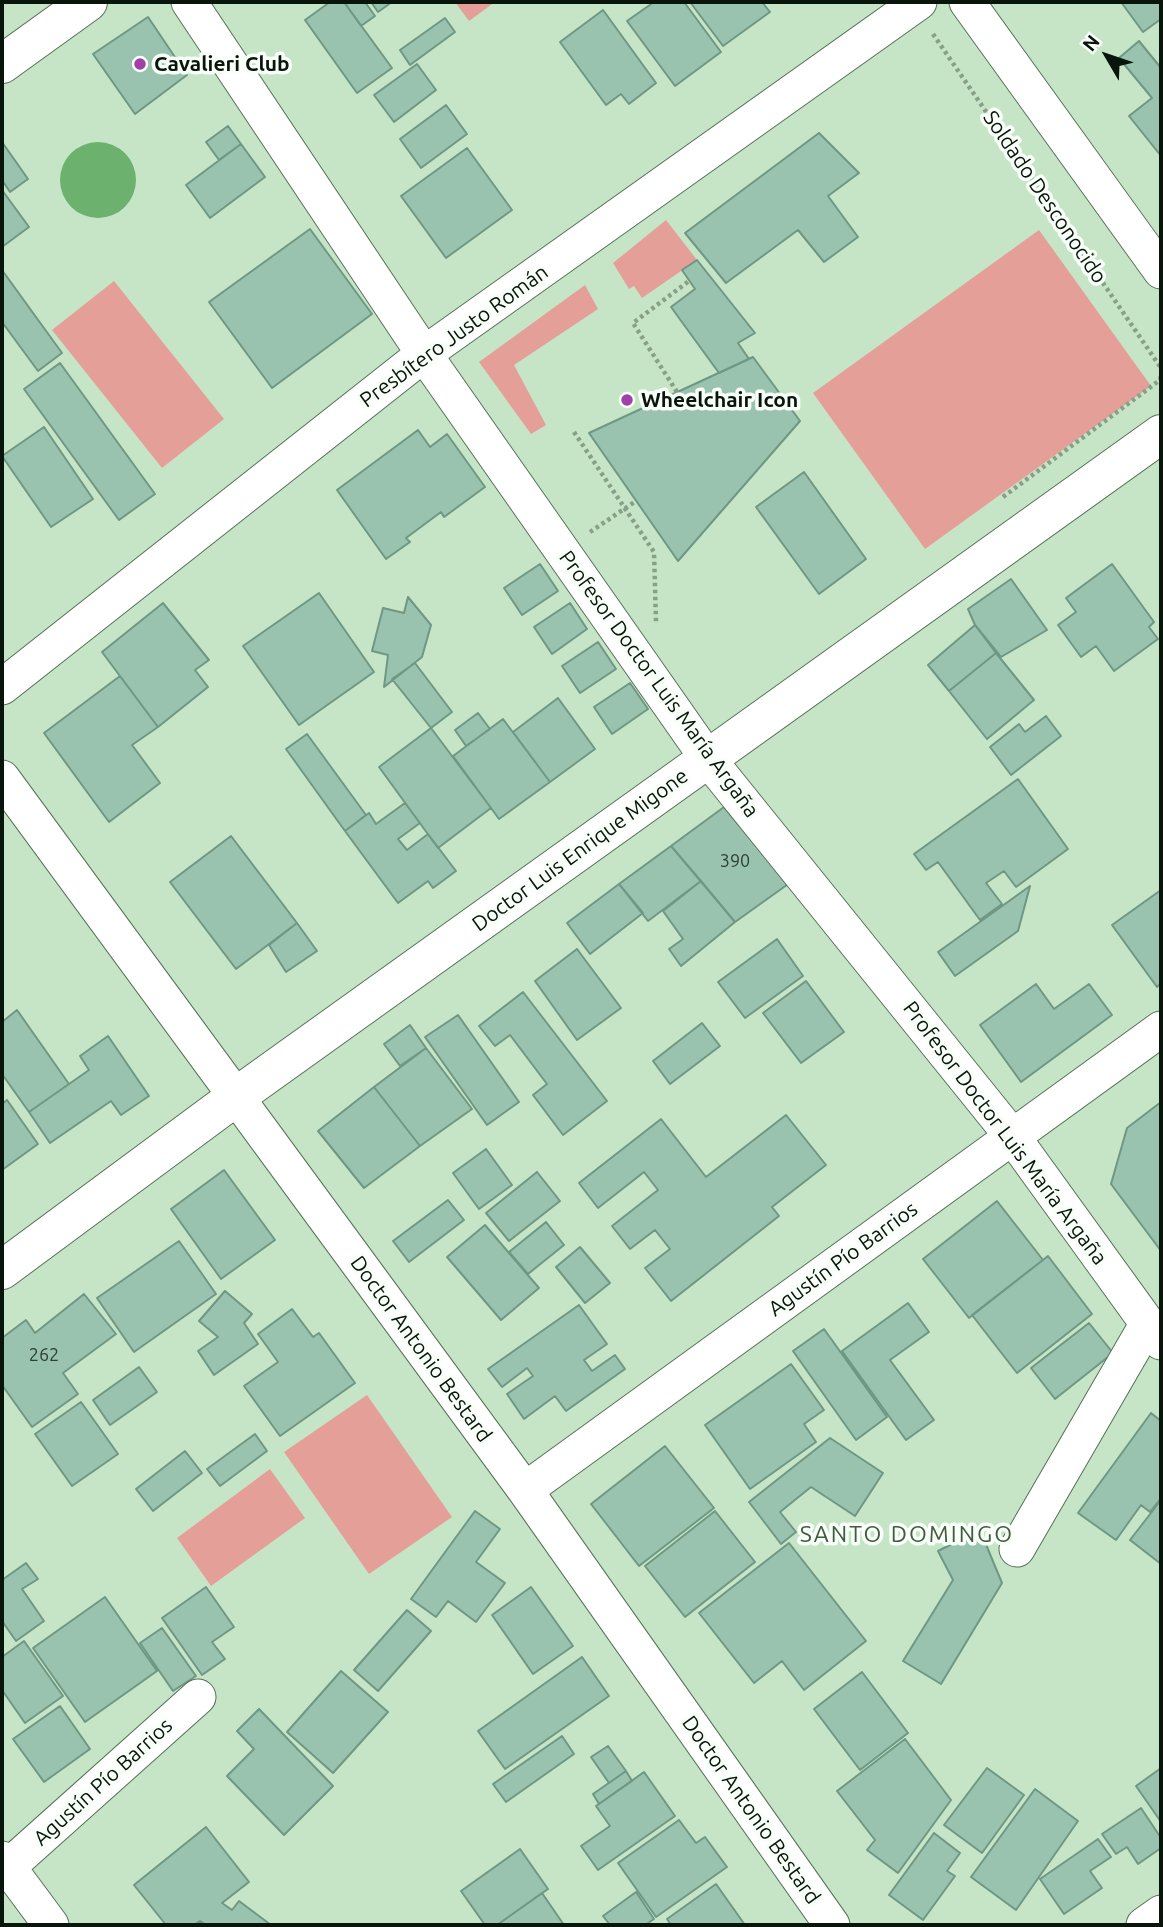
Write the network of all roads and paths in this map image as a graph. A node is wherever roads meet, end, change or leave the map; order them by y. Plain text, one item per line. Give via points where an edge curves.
1 (88, 2) edge
2 (190, 2) edge
3 (967, 2) edge
4 (924, 14) edge
5 (2, 64) edge
6 (1161, 271) edge
7 (689, 281) dead end
8 (424, 354) junction
9 (1161, 368) edge
10 (677, 392) dead end
11 (574, 432) dead end
12 (1161, 434) edge
13 (636, 501) dead end
14 (624, 509) junction
15 (589, 533) dead end
16 (657, 630) dead end
17 (2, 687) edge
18 (708, 759) junction
19 (2, 778) edge
20 (1161, 1029) edge
21 (237, 1096) junction
22 (1013, 1136) junction
23 (2, 1270) edge
24 (1154, 1333) edge
25 (524, 1490) junction
26 (1017, 1549) dead end
27 (198, 1697) dead end
28 (5, 1863) edge
29 (1161, 1913) edge
30 (51, 1925) edge
31 (832, 1925) edge
32 (1144, 1925) edge

1 - 5 street
2 - 8 street, Profesor Doctor Luis María Argaña
3 - 6 street
4 - 8 street, Presbítero Justo Román
4 - 9 path, Soldado Desconocido
7 - 10 path via 632,323
8 - 17 street, Presbítero Justo Román
8 - 18 street, Profesor Doctor Luis María Argaña
11 - 14 path
12 - 18 street, Doctor Luis Enrique Migone
13 - 14 path
14 - 15 path
14 - 16 path via 654,552
18 - 21 street, Doctor Luis Enrique Migone
18 - 22 street, Profesor Doctor Luis María Argaña
19 - 21 street, Doctor Antonio Bestard
20 - 22 street, Agustín Pío Barrios
21 - 23 street, Doctor Luis Enrique Migone
21 - 25 street, Doctor Antonio Bestard
22 - 24 street, Profesor Doctor Luis María Argaña
22 - 25 street, Agustín Pío Barrios
24 - 26 street
25 - 31 street, Doctor Antonio Bestard
27 - 28 street, Agustín Pío Barrios
28 - 30 street
29 - 32 street

